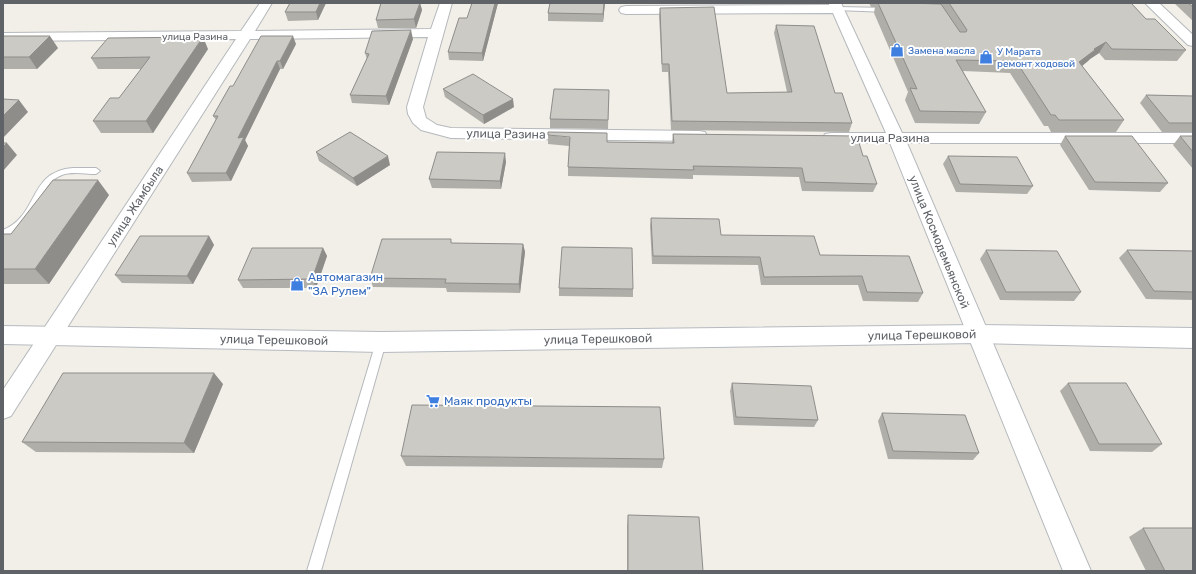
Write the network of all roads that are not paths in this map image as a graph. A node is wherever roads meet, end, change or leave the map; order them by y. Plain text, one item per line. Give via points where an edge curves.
1 (266, 3) edge
2 (446, 3) edge
3 (1152, 3) edge
4 (836, 6) edge
5 (626, 10) dead end
6 (892, 10) edge
7 (436, 33) junction
8 (244, 36) junction
9 (3, 37) edge
10 (1193, 42) edge
11 (714, 136) edge
12 (817, 138) edge
13 (1193, 138) edge
14 (897, 139) junction
15 (96, 171) dead end
16 (3, 234) edge
17 (977, 334) junction
18 (3, 335) edge
19 (51, 335) junction
20 (1193, 338) edge
21 (381, 342) junction
22 (3, 409) edge
23 (314, 571) edge
24 (1077, 571) edge

1 - 8 street, улица Жамбыла
2 - 7 street, улица Разина
3 - 10 street
4 - 5 street
4 - 6 lane
4 - 14 street, улица Космодемьянской
7 - 8 street, улица Разина
7 - 11 street, улица Разина via 415,107 416,116 423,125 435,130 450,133
8 - 9 street, улица Разина
8 - 19 street, улица Жамбыла
12 - 14 street, улица Разина
13 - 14 street, улица Разина
14 - 17 street, улица Космодемьянской
15 - 16 lane via 60,173 50,178 27,219 20,226
17 - 20 main road, улица Терешковой
17 - 21 main road, улица Терешковой
17 - 24 street, улица Космодемьянской
18 - 19 main road, улица Терешковой
19 - 21 main road, улица Терешковой
19 - 22 street, улица Жамбыла
21 - 23 lane

